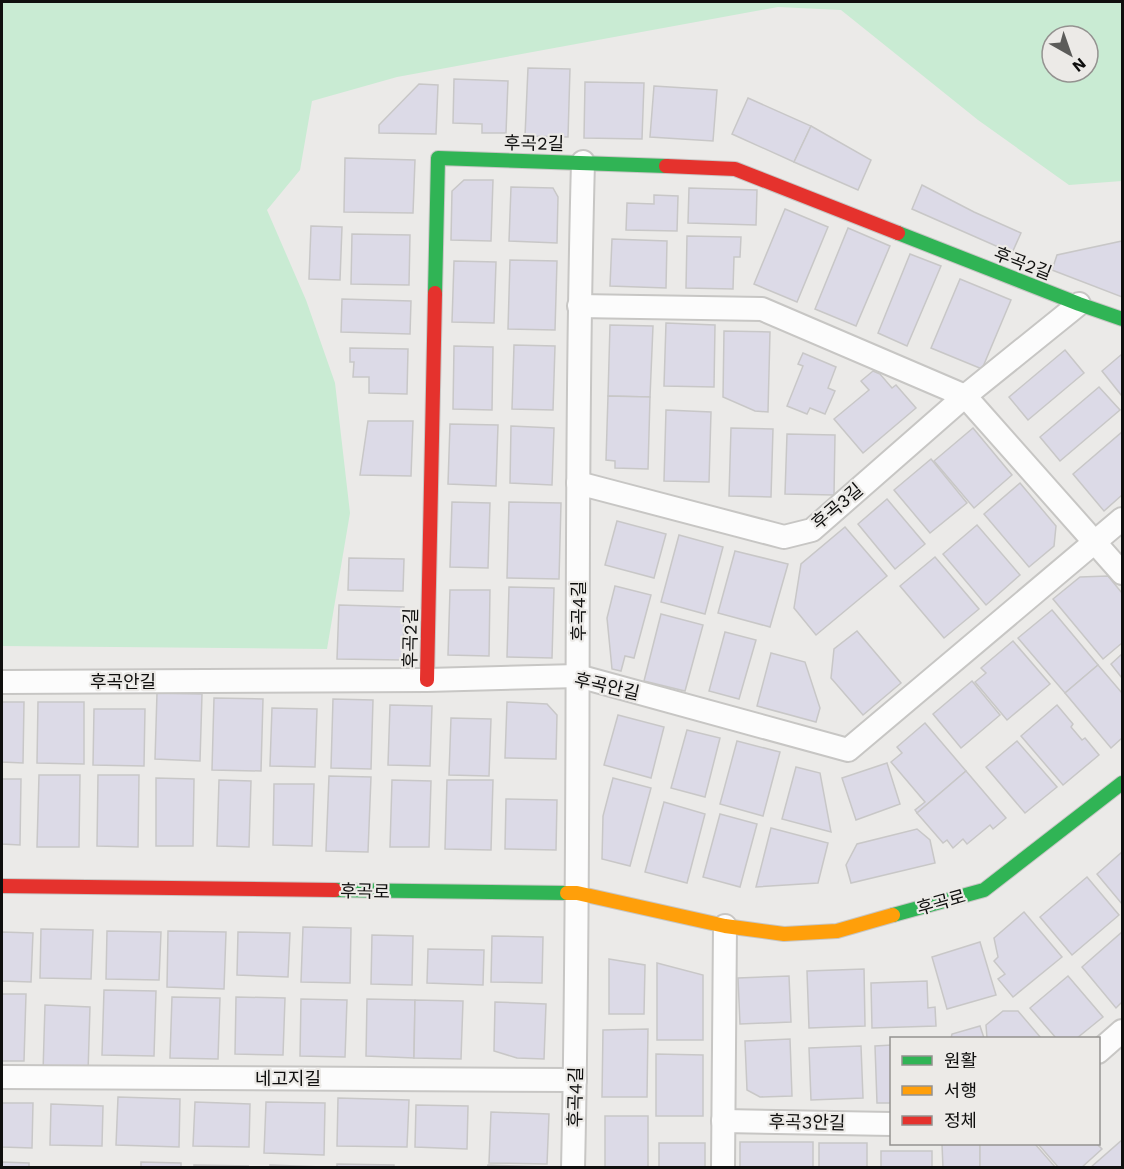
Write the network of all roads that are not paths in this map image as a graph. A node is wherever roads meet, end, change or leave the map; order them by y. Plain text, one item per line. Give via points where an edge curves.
1 (583, 162) junction
2 (1079, 304) junction
3 (579, 306) junction
4 (1122, 319) edge
5 (965, 396) junction
6 (578, 483) junction
7 (1122, 519) edge
8 (1096, 542) junction
9 (1122, 573) edge
10 (578, 676) junction
11 (427, 680) junction
12 (2, 681) edge
13 (1122, 783) edge
14 (2, 886) edge
15 (577, 893) junction
16 (725, 926) junction
17 (1122, 1031) edge
18 (1100, 1050) edge
19 (2, 1077) edge
20 (575, 1080) junction
21 (723, 1121) junction
22 (890, 1124) edge
23 (573, 1167) edge
24 (723, 1167) edge

1 - 2 street, 후곡2길 via 735,169
1 - 3 street, 후곡4길
1 - 11 street, 후곡2길 via 438,158
2 - 4 street, 후곡2길
2 - 5 street, 후곡3길
3 - 5 street via 762,309
3 - 6 street, 후곡4길
5 - 6 street, 후곡3길 via 812,530 784,537
5 - 8 street
6 - 10 street, 후곡4길
7 - 8 street, 후곡안길
8 - 9 street
8 - 10 street, 후곡안길 via 848,750
10 - 11 street, 후곡안길
10 - 15 street, 후곡4길
11 - 12 street, 후곡안길
13 - 16 street, 후곡로 via 984,890 837,931 784,934
14 - 15 street, 후곡로
15 - 16 street, 후곡로
15 - 20 street, 후곡4길
16 - 21 street
17 - 18 street
19 - 20 street, 네고지길
20 - 23 street, 후곡4길
21 - 22 street, 후곡3안길
21 - 24 street

